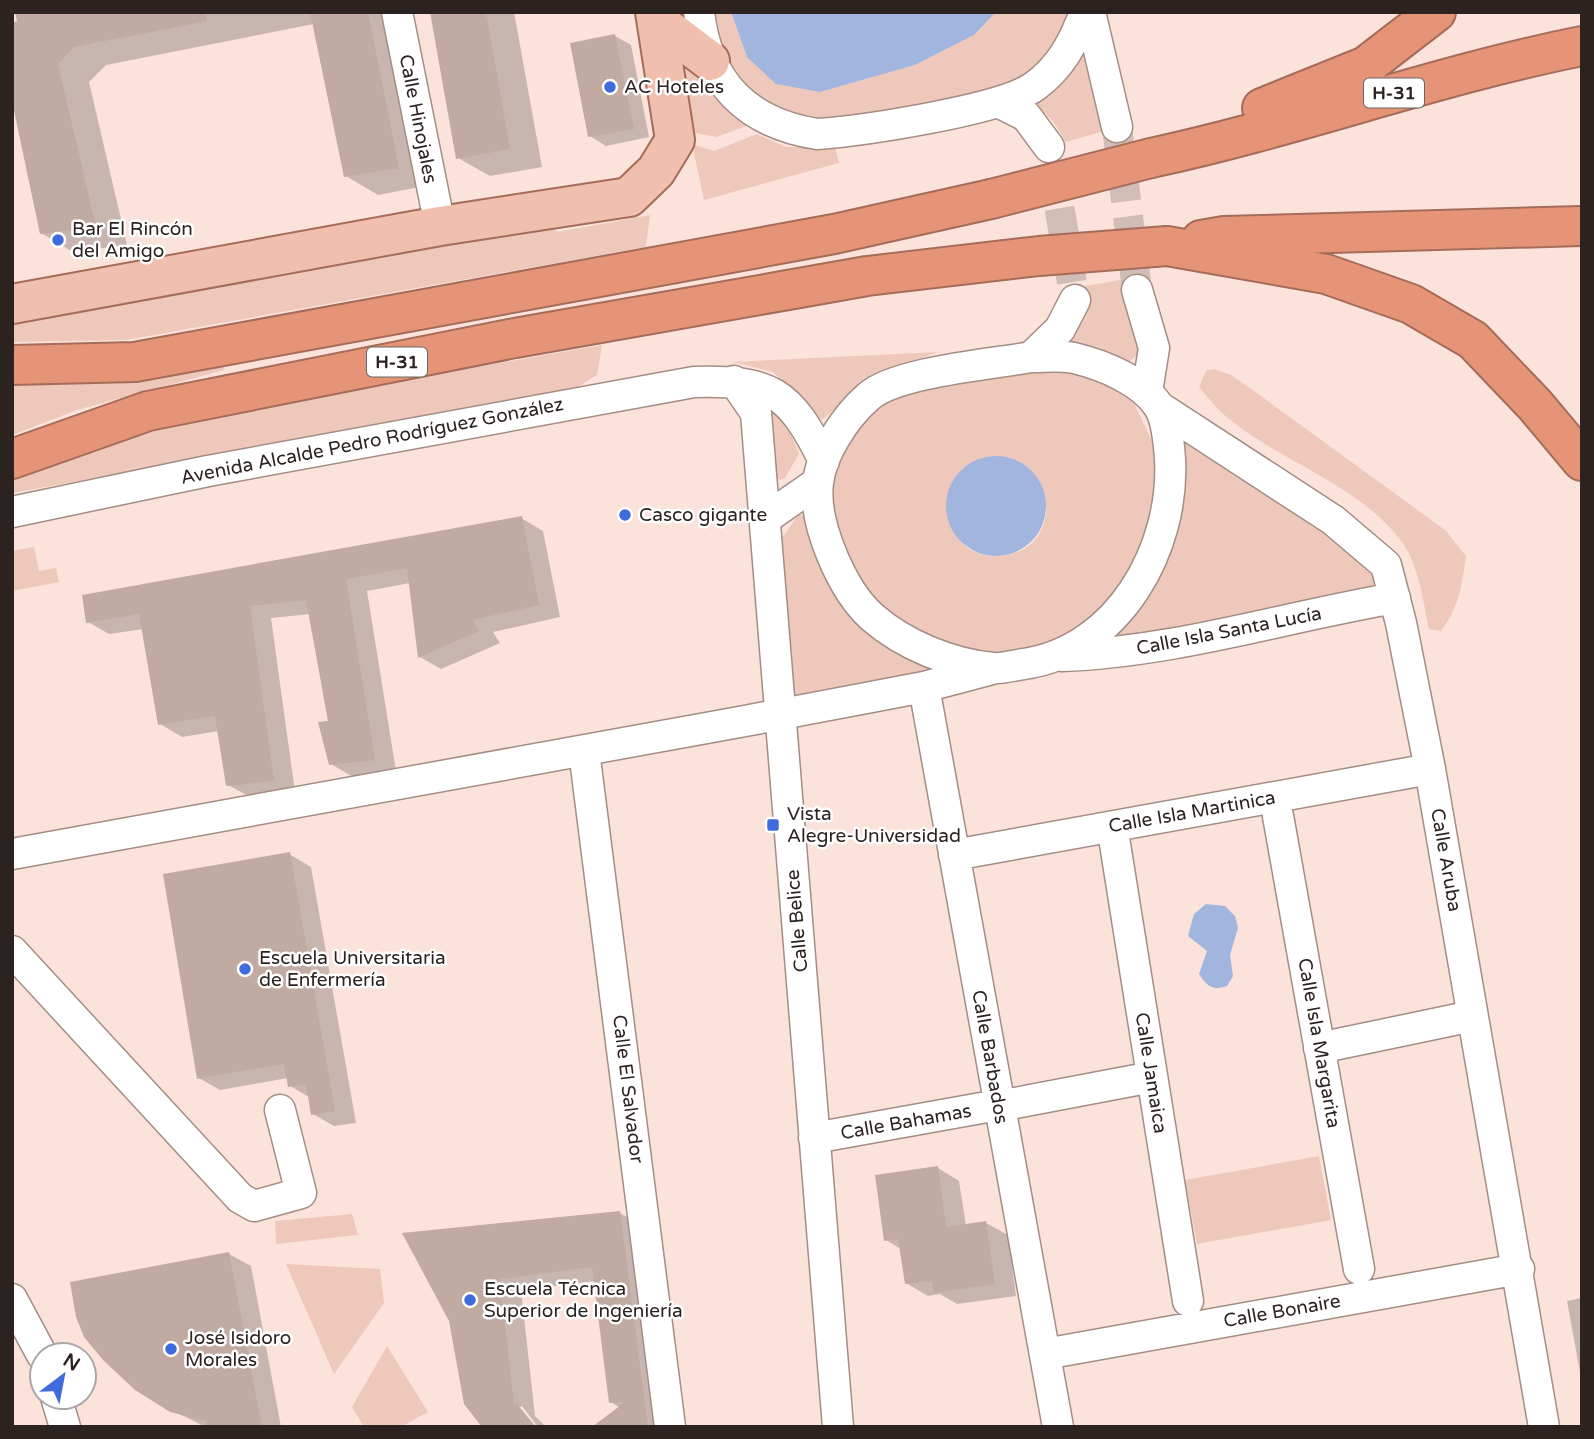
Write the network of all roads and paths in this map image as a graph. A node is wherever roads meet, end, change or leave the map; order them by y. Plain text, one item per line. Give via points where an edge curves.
1 (397, 12) edge
2 (699, 12) edge
3 (1087, 12) edge
4 (1436, 12) edge
5 (656, 17) edge
6 (1582, 46) edge
7 (709, 61) junction
8 (1000, 103) junction
9 (1116, 127) tunnel mouth
10 (1207, 136) junction
11 (1049, 146) tunnel mouth
12 (440, 226) junction
13 (1582, 226) edge
14 (1223, 247) junction
15 (1137, 290) tunnel mouth
16 (1075, 300) tunnel mouth
17 (12, 303) edge
18 (1031, 358) junction
19 (12, 365) edge
20 (734, 381) junction
21 (1154, 400) junction
22 (12, 459) edge
23 (1582, 461) edge
24 (821, 471) junction
25 (12, 512) edge
26 (765, 519) junction
27 (1395, 598) junction
28 (1062, 656) junction
29 (995, 668) junction
30 (924, 687) junction
31 (780, 714) junction
32 (584, 751) junction
33 (1430, 769) junction
34 (1278, 816) dead end
35 (1115, 844) dead end
36 (12, 854) edge
37 (954, 855) junction
38 (12, 951) edge
39 (1458, 1018) dead end
40 (1320, 1048) junction
41 (1152, 1077) junction
42 (1006, 1104) junction
43 (280, 1110) dead end
44 (814, 1138) junction
45 (1359, 1269) dead end
46 (1519, 1269) junction
47 (12, 1299) edge
48 (1188, 1301) dead end
49 (34, 1341) edge
50 (1045, 1354) junction
51 (670, 1427) edge
52 (838, 1427) edge
53 (1058, 1427) edge
54 (1544, 1427) edge

1 - 12 street, Calle Hinojales
2 - 7 street
3 - 8 street via 1058,66 1034,88
3 - 9 street
4 - 10 highway via 1366,66
5 - 7 main road
5 - 12 main road via 675,140 656,171 629,197
6 - 10 highway, H-31
7 - 8 street via 740,102 764,120 796,131 817,134
8 - 11 street via 1026,116
10 - 19 highway, H-31, bridge via 1151,158 834,234 135,362
12 - 17 main road
13 - 14 highway
14 - 22 highway, H-31, bridge via 1167,246 867,276 515,338 162,408
14 - 23 highway via 1326,274 1411,303 1473,340
15 - 21 street via 1154,348
16 - 18 street via 1060,329
18 - 21 street, Calle Aruba via 1071,357 1109,369
18 - 24 street, Calle Aruba via 891,384 869,395 848,419
20 - 24 street, Avenida Alcalde Pedro Rodríguez González via 762,385 788,404 812,435
20 - 25 street, Avenida Alcalde Pedro Rodríguez González via 643,390
20 - 26 street, Calle Belice via 756,413
21 - 27 street, Calle Aruba via 1333,520 1386,565
21 - 28 street via 1169,444 1171,483 1160,542 1131,596 1089,638
24 - 26 street
24 - 29 street via 818,507 835,564 871,616 927,651
26 - 31 street, Calle Belice
27 - 28 street, Calle Isla Santa Lucía via 1210,636
27 - 33 street, Calle Aruba
28 - 29 street, Calle Isla Santa Lucía
29 - 30 street
30 - 31 street
30 - 37 street, Calle Barbados
31 - 32 street
31 - 44 street, Calle Belice
32 - 36 street
32 - 51 street, Calle El Salvador
33 - 37 street, Calle Isla Martinica
33 - 46 street, Calle Aruba
34 - 40 street, Calle Isla Margarita
35 - 41 street, Calle Jamaica
37 - 42 street, Calle Barbados
38 - 43 street via 240,1198 254,1206 301,1193
39 - 40 street
40 - 45 street, Calle Isla Margarita
41 - 42 street, Calle Bahamas
41 - 48 street, Calle Jamaica
42 - 44 street, Calle Bahamas
42 - 50 street, Calle Barbados
44 - 52 street, Calle Belice
46 - 50 street, Calle Bonaire
46 - 54 street, Calle Aruba
47 - 49 street
50 - 53 street, Calle Barbados

